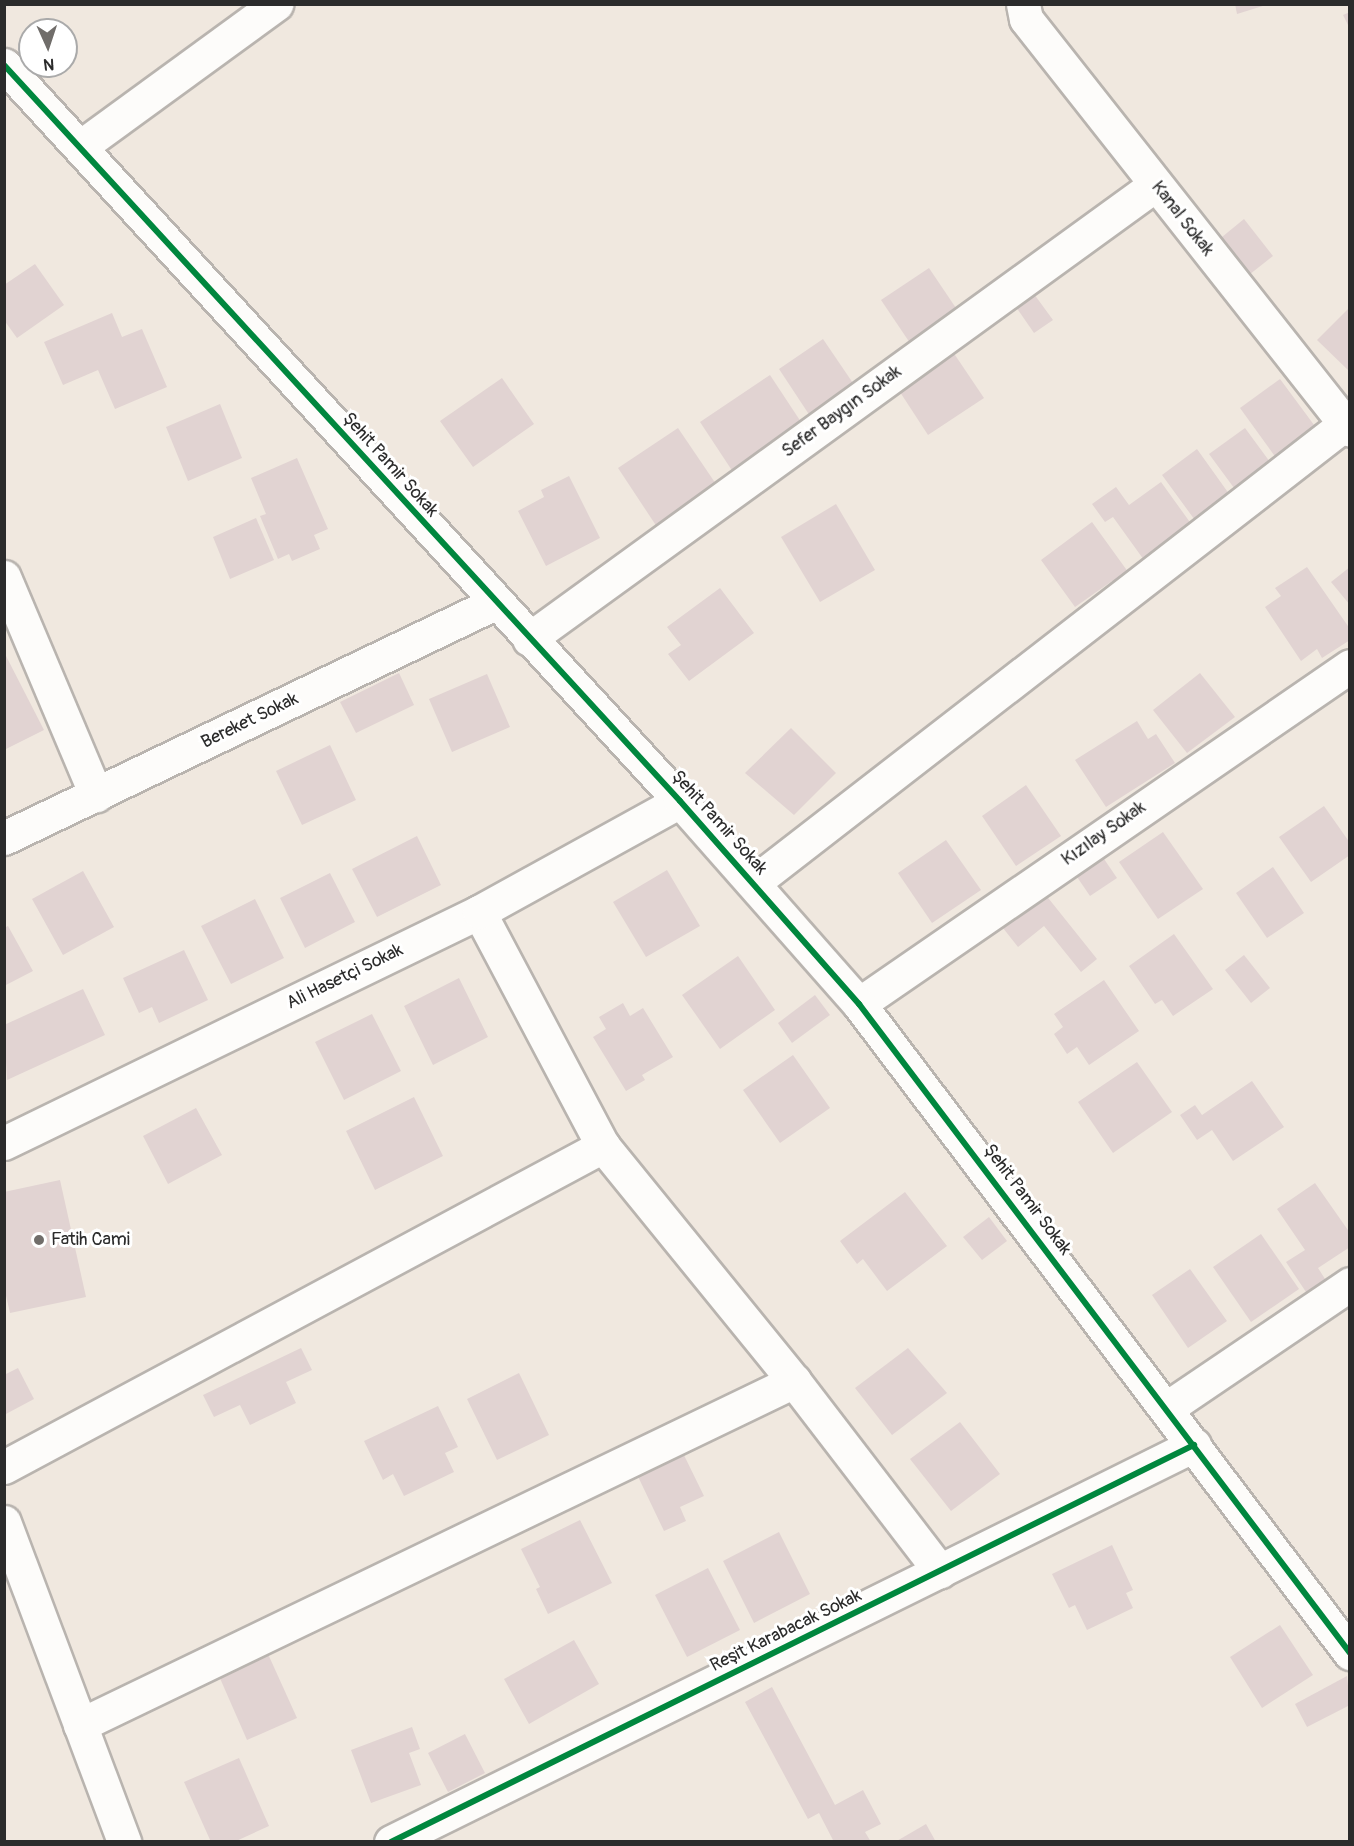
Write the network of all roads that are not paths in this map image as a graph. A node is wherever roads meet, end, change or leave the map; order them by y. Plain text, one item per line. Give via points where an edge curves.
1 (276, 4) edge
2 (1023, 4) edge
3 (4, 65) edge
4 (80, 147) junction
5 (1155, 185) junction
6 (1347, 427) edge
7 (4, 577) edge
8 (495, 603) junction
9 (529, 639) junction
10 (1350, 666) edge
11 (96, 795) junction
12 (680, 801) junction
13 (4, 838) edge
14 (753, 884) junction
15 (479, 912) junction
16 (860, 1004) junction
17 (4, 1143) edge
18 (603, 1146) junction
19 (1350, 1284) edge
20 (794, 1381) junction
21 (1167, 1408) junction
22 (1194, 1445) junction
23 (4, 1467) edge
24 (4, 1522) edge
25 (940, 1571) junction
26 (1344, 1633) edge
27 (80, 1725) junction
28 (124, 1842) edge
29 (391, 1842) edge

1 - 4 street
2 - 5 street, Kanal Sokak via 1026,19
3 - 4 street, Şehit Pamir Sokak
4 - 8 street, Şehit Pamir Sokak
5 - 6 street, Kanal Sokak
5 - 9 street, Sefer Baygın Sokak
6 - 14 street
7 - 11 street
8 - 9 street, Şehit Pamir Sokak
8 - 11 street, Bereket Sokak
9 - 12 street, Şehit Pamir Sokak
10 - 16 street, Kızılay Sokak
11 - 13 street, Bereket Sokak
12 - 14 street, Şehit Pamir Sokak
12 - 15 street, Ali Hasetçi Sokak
14 - 16 street, Şehit Pamir Sokak
15 - 17 street, Ali Hasetçi Sokak
15 - 18 street
16 - 21 street, Şehit Pamir Sokak
18 - 20 street
18 - 23 street
19 - 21 street
20 - 25 street
20 - 27 street
21 - 22 street, Şehit Pamir Sokak
22 - 25 street, Reşit Karabacak Sokak
22 - 26 street, Şehit Pamir Sokak
24 - 27 street
25 - 29 street, Reşit Karabacak Sokak
27 - 28 street

